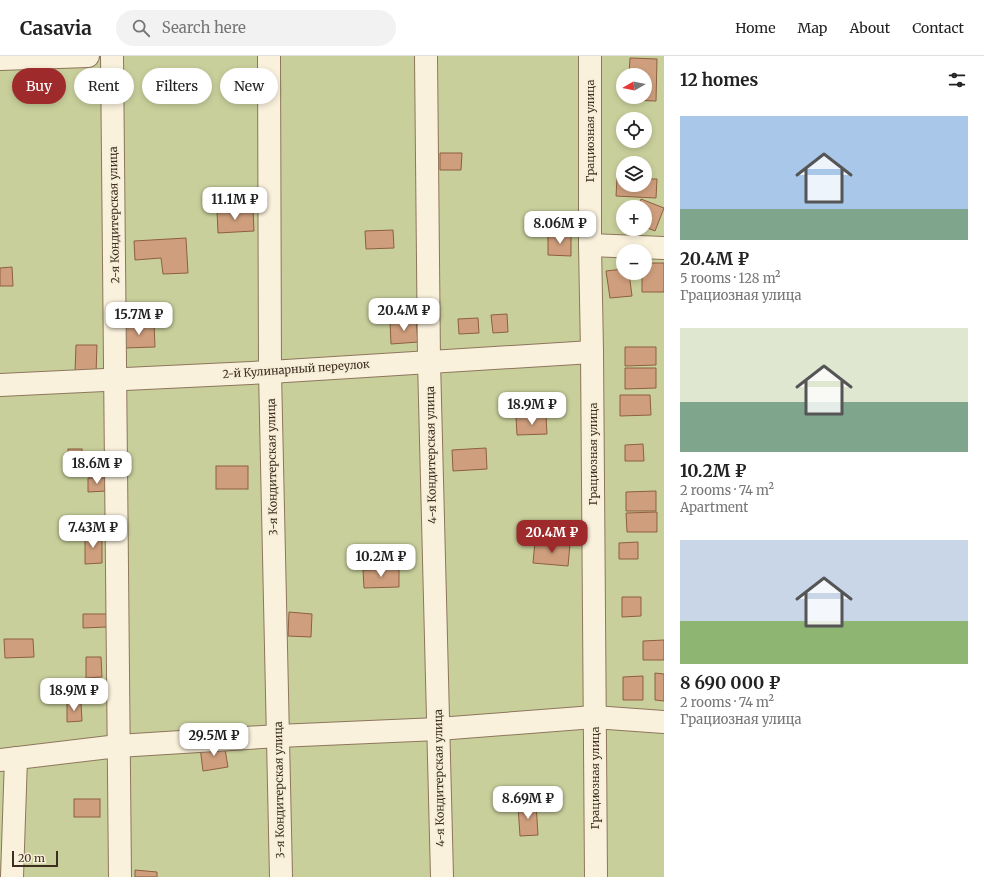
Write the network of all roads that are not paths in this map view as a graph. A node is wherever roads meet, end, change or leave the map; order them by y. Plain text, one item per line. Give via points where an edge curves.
1 (88, 56) edge
2 (112, 56) edge
3 (269, 56) edge
4 (426, 56) edge
5 (590, 56) edge
6 (0, 59) edge
7 (590, 245) junction
8 (664, 248) edge
9 (592, 352) junction
10 (429, 361) junction
11 (270, 372) junction
12 (116, 379) junction
13 (0, 385) edge
14 (594, 717) junction
15 (664, 722) edge
16 (438, 729) junction
17 (278, 736) junction
18 (118, 746) junction
19 (8, 759) edge
20 (12, 877) edge
21 (120, 877) edge
22 (281, 877) edge
23 (442, 877) edge
24 (596, 877) edge

1 - 6 street
2 - 12 street, 2-я Кондитерская улица
3 - 11 street, 3-я Кондитерская улица
4 - 10 street, 4-я Кондитерская улица
5 - 7 street, Грациозная улица
7 - 8 street
7 - 9 street, Грациозная улица
9 - 10 street, 2-й Кулинарный переулок
9 - 14 street, Грациозная улица
10 - 11 street, 2-й Кулинарный переулок
10 - 16 street, 4-я Кондитерская улица
11 - 12 street, 2-й Кулинарный переулок
11 - 17 street, 3-я Кондитерская улица
12 - 13 street, 2-й Кулинарный переулок
12 - 18 street, 2-я Кондитерская улица
14 - 15 street
14 - 16 street
14 - 24 street, Грациозная улица
16 - 17 street
16 - 23 street, 4-я Кондитерская улица
17 - 18 street
17 - 22 street, 3-я Кондитерская улица
18 - 19 street
18 - 21 street, 2-я Кондитерская улица
19 - 20 street

